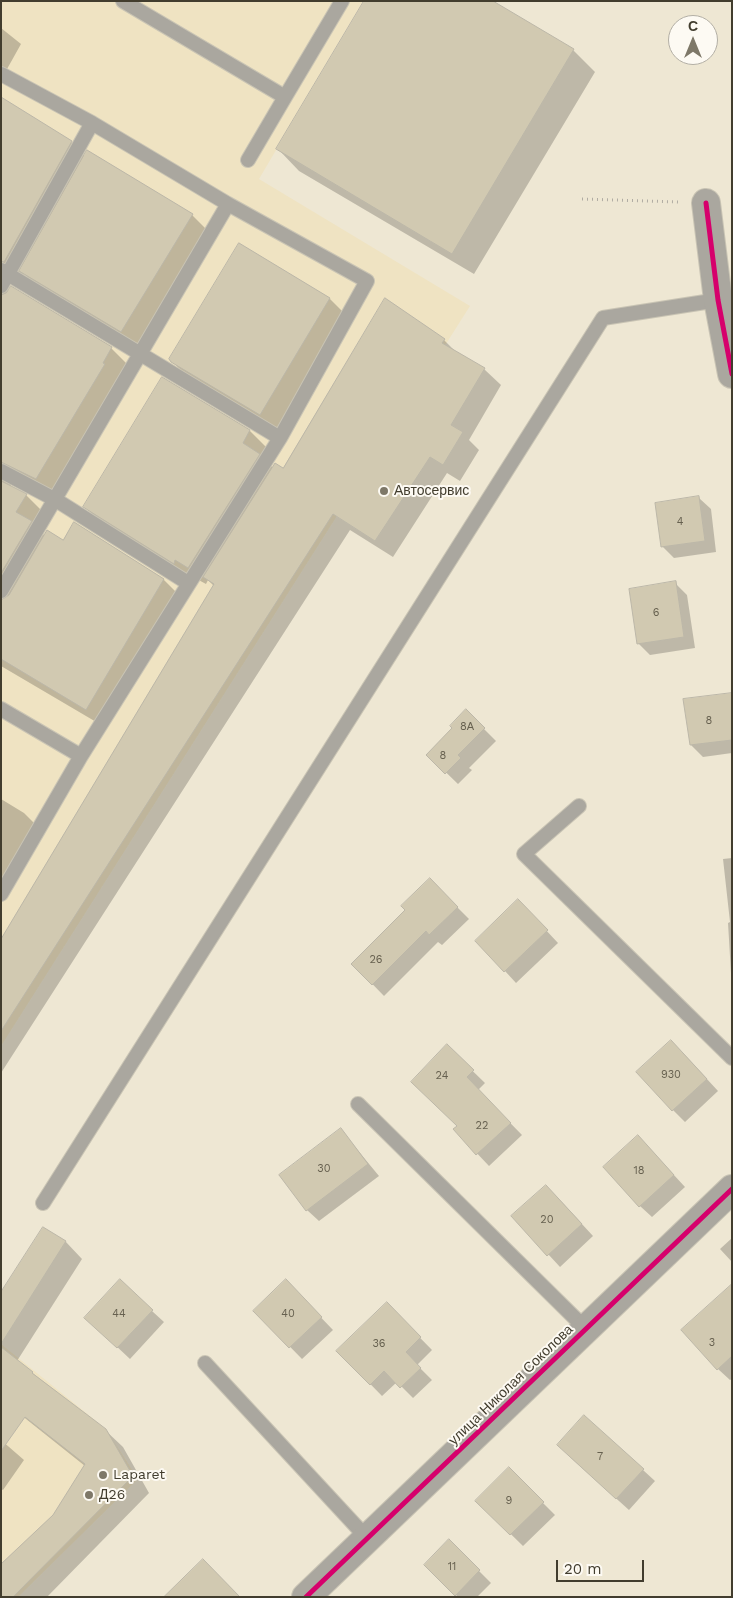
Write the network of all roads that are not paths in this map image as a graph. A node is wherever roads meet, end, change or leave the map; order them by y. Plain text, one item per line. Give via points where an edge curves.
1 (123, 1) edge
2 (342, 1) edge
3 (1, 74) edge
4 (285, 97) junction
5 (92, 122) junction
6 (248, 160) dead end
7 (706, 203) road end
8 (228, 204) junction
9 (4, 277) edge
10 (718, 300) junction
11 (140, 352) junction
12 (732, 374) edge
13 (280, 438) junction
14 (1, 471) edge
15 (56, 500) junction
16 (188, 583) junction
17 (1, 591) edge
18 (1, 709) edge
19 (80, 756) junction
20 (579, 806) dead end
21 (1, 894) edge
22 (732, 1058) edge
23 (358, 1104) dead end
24 (732, 1189) edge
25 (43, 1203) dead end
26 (586, 1329) junction
27 (205, 1363) dead end
28 (367, 1538) junction
29 (306, 1597) edge

1 - 4 lane
2 - 4 lane
3 - 5 lane
4 - 6 lane
5 - 8 lane
5 - 9 lane
7 - 10 street
8 - 11 lane
8 - 13 lane via 367,281
9 - 11 lane
10 - 12 street
10 - 25 lane via 603,318
11 - 13 lane
11 - 15 lane
13 - 16 lane
14 - 15 lane
15 - 16 lane
15 - 17 lane
16 - 19 lane
18 - 19 lane
19 - 21 lane
20 - 22 lane via 524,854
23 - 26 lane, улица Николая Соколова
24 - 26 street, улица Николая Соколова
26 - 28 street, улица Николая Соколова
27 - 28 lane
28 - 29 street, улица Николая Соколова

